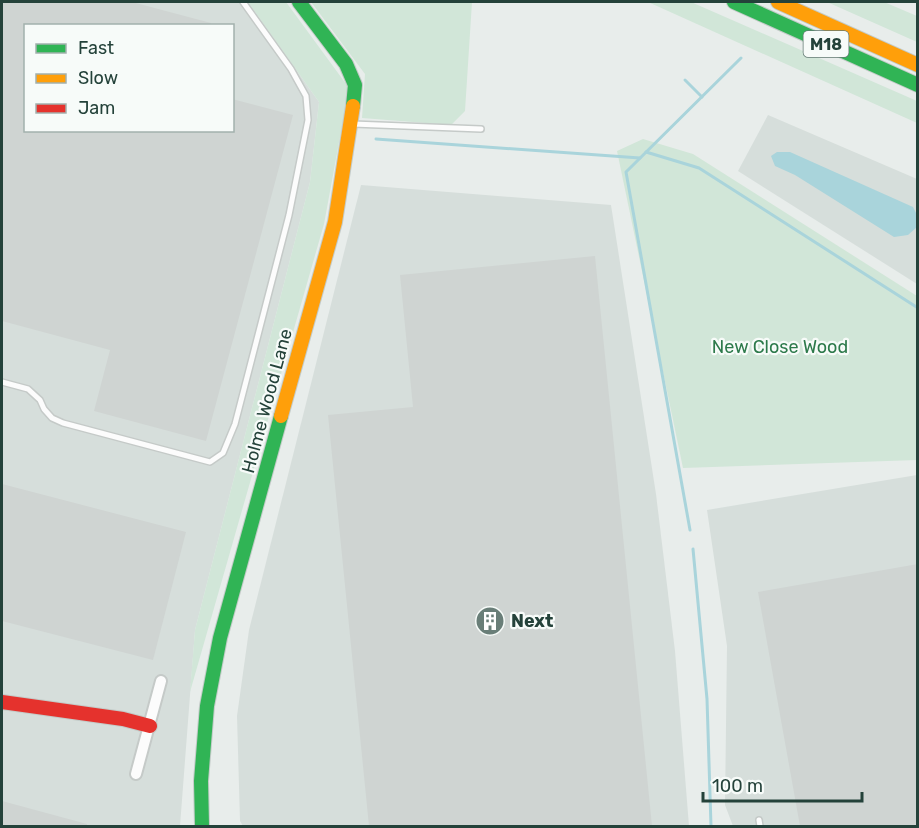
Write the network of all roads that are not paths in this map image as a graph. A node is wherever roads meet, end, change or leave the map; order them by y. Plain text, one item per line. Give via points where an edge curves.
1 (243, 2) edge
2 (299, 2) edge
3 (734, 2) edge
4 (778, 2) edge
5 (918, 65) edge
6 (918, 85) edge
7 (351, 124) junction
8 (481, 129) dead end
9 (2, 382) edge
10 (161, 681) dead end
11 (2, 702) edge
12 (150, 726) junction
13 (136, 774) dead end
14 (202, 826) edge

1 - 9 lane via 306,96 308,120 267,304 235,424 223,453 210,462 63,423 52,418 28,389
2 - 7 main road, Holme Wood Lane via 346,64 355,85
3 - 6 main road, M18
4 - 5 main road, M18
7 - 8 lane
7 - 14 main road, Holme Wood Lane via 335,222 220,638 207,706
10 - 12 street
11 - 12 main road
12 - 13 street

